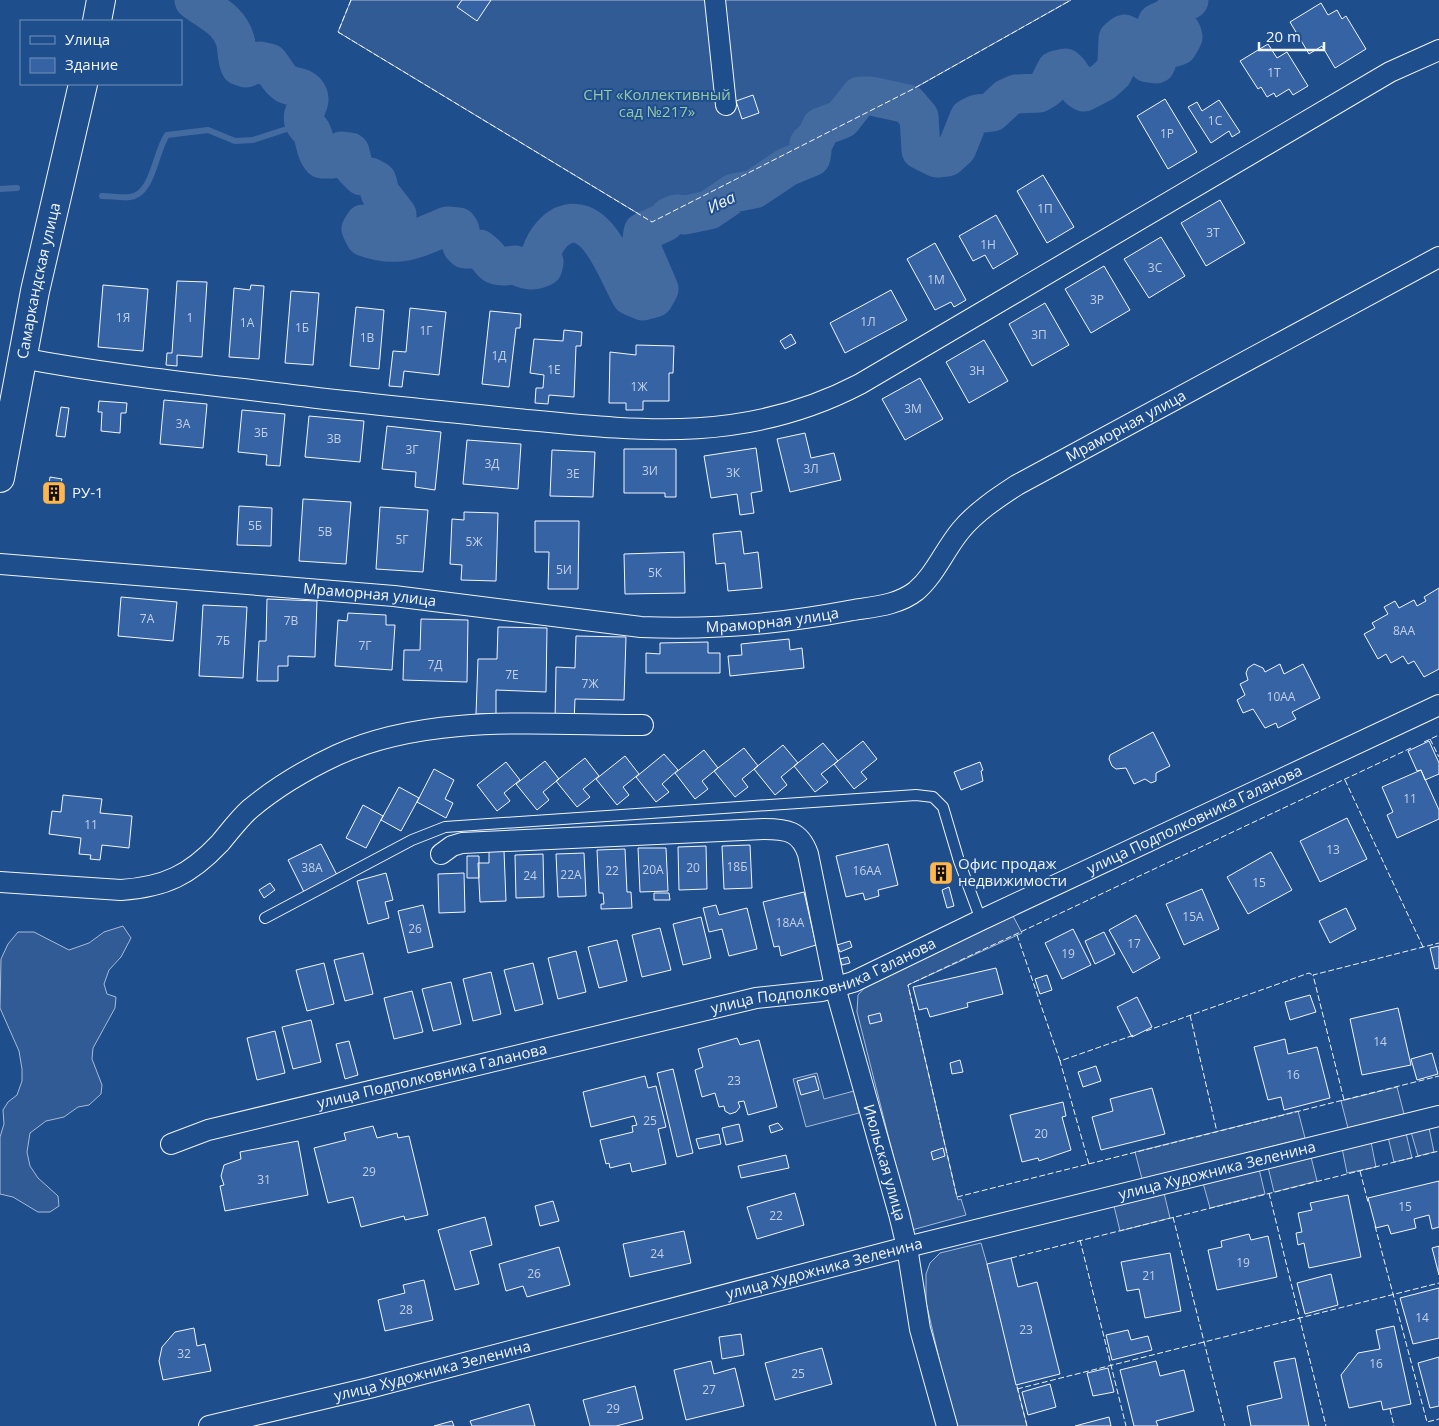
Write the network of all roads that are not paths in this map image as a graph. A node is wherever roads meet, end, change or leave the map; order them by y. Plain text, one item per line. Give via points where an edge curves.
1 (101, 0) edge
2 (715, 0) edge
3 (97, 20) edge
4 (1439, 50) edge
5 (83, 85) edge
6 (726, 105) dead end
7 (1439, 257) edge
8 (21, 358) junction
9 (0, 478) edge
10 (0, 564) edge
11 (1439, 704) edge
12 (644, 724) dead end
13 (440, 854) dead end
14 (0, 882) edge
15 (265, 918) dead end
16 (981, 920) junction
17 (835, 987) junction
18 (1439, 1116) edge
19 (171, 1144) dead end
20 (907, 1247) junction
21 (209, 1426) edge
22 (947, 1426) edge

1 - 3 street
2 - 6 street
4 - 8 street via 1390,72 860,384 786,415 696,428 621,429 396,408
5 - 8 street, Самаркандская улица
7 - 10 street, Мраморная улица via 1017,485 991,502 962,528 927,580 915,592 893,603 788,622 677,629 394,596
8 - 9 street, Самаркандская улица
11 - 16 street, улица Подполковника Галанова
12 - 14 street via 472,725 402,734 337,755 280,788 236,822 204,858 176,879 121,890
13 - 17 street, Июльская улица via 462,843 764,829 792,832 799,836 808,854
15 - 16 lane via 412,840 445,827 916,795 933,797 943,807
16 - 17 street, улица Подполковника Галанова via 853,982
17 - 19 street, улица Подполковника Галанова via 756,998 208,1130
17 - 20 street, Июльская улица
18 - 20 street, улица Художника Зеленина
20 - 21 street, улица Художника Зеленина via 369,1388
20 - 22 street, Июльская улица via 920,1329

